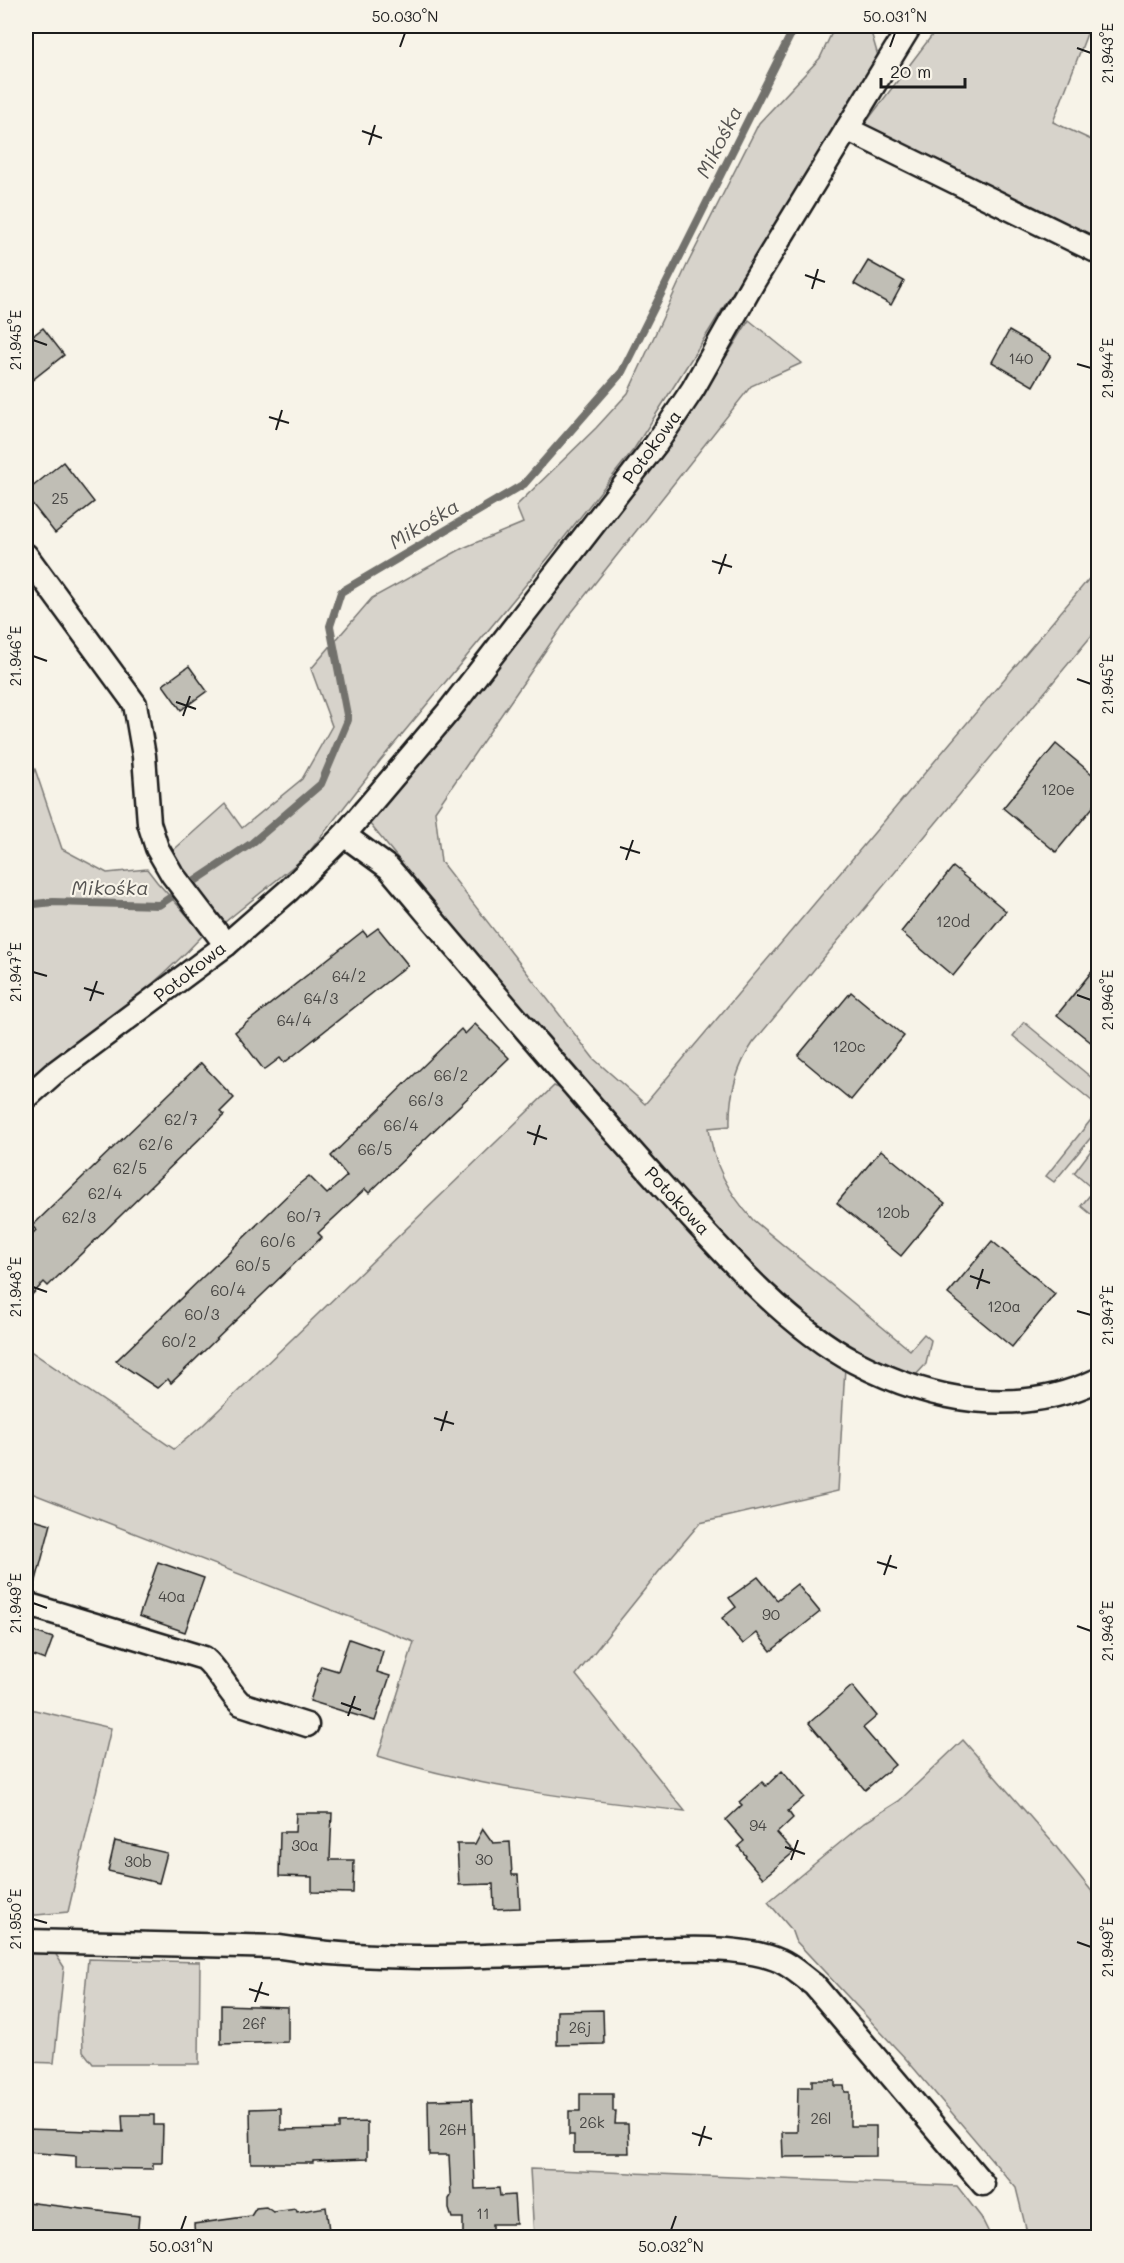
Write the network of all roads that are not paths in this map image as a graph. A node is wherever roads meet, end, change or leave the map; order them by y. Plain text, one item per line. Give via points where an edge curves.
1 (910, 26) edge
2 (847, 129) junction
3 (1098, 252) edge
4 (26, 555) edge
5 (345, 835) junction
6 (226, 945) junction
7 (26, 1098) edge
8 (1098, 1380) edge
9 (26, 1604) edge
10 (307, 1725) dead end
11 (26, 1941) edge
12 (983, 2184) dead end

1 - 2 street, Potokowa
2 - 3 street
2 - 5 street, Potokowa via 656,444 448,712
4 - 6 street via 135,704 149,823 157,848
5 - 6 street, Potokowa
5 - 8 street, Potokowa via 388,868 695,1222 773,1302 826,1344 855,1362 904,1383 978,1402 1031,1402
6 - 7 street, Potokowa
9 - 10 street via 204,1658 241,1704
11 - 12 street via 280,1947 387,1956 742,1951 781,1961 814,1985

